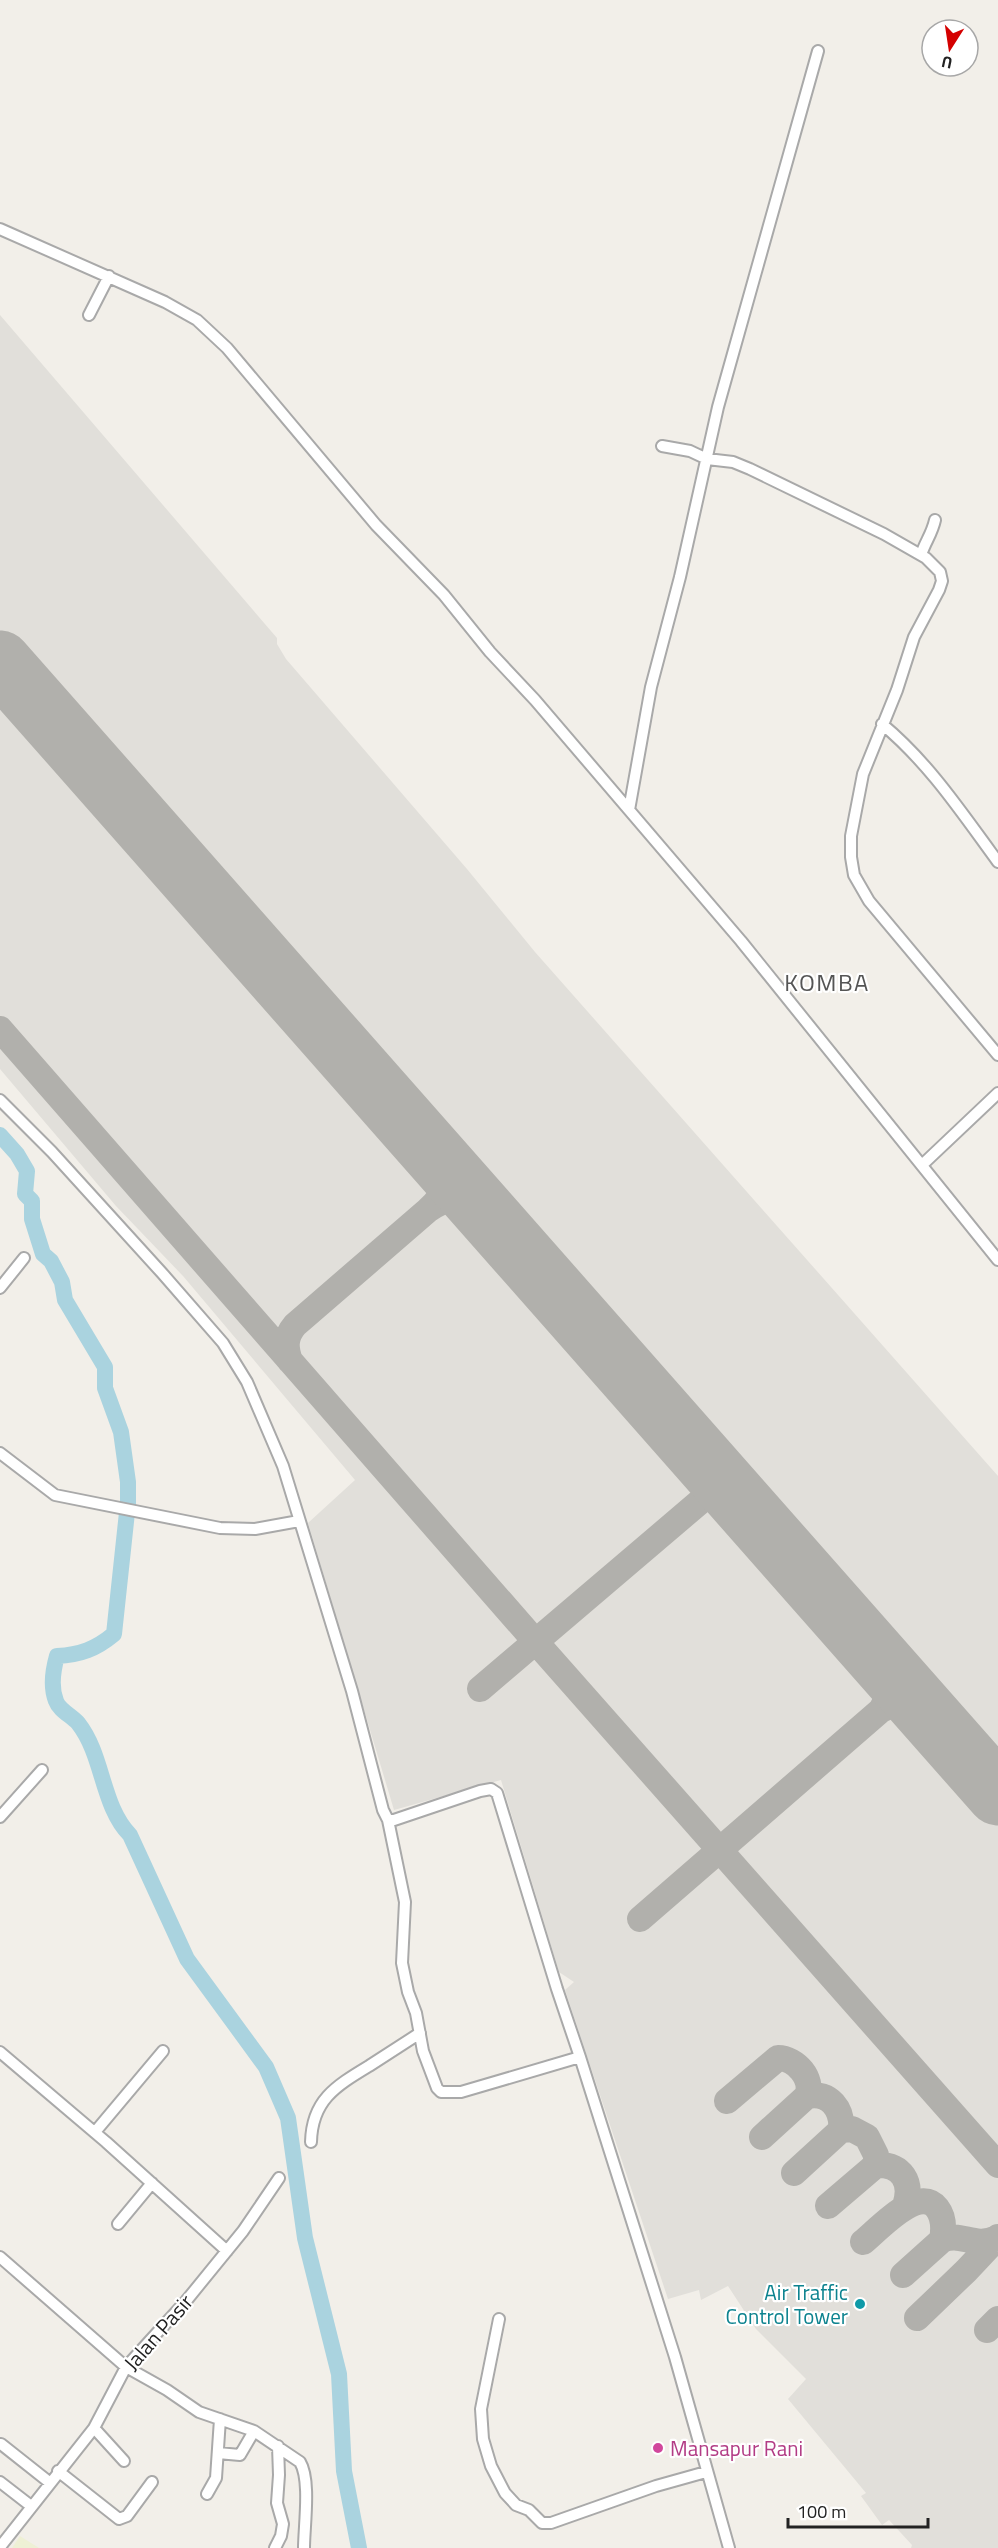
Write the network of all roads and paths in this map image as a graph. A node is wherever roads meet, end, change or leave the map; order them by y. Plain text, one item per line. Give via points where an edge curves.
1 (818, 51) dead end
2 (0, 228) edge
3 (109, 276) junction
4 (89, 315) dead end
5 (662, 446) dead end
6 (707, 459) junction
7 (935, 520) dead end
8 (921, 555) junction
9 (882, 724) junction
10 (629, 810) junction
11 (998, 862) edge
12 (998, 1055) edge
13 (998, 1093) edge
14 (0, 1100) edge
15 (922, 1165) junction
16 (24, 1258) dead end
17 (998, 1260) edge
18 (0, 1288) edge
19 (0, 1453) edge
20 (299, 1521) junction
21 (42, 1770) dead end
22 (0, 1817) edge
23 (388, 1820) junction
24 (420, 2033) junction
25 (163, 2051) dead end
26 (0, 2052) edge
27 (580, 2057) junction
28 (95, 2132) junction
29 (310, 2142) dead end
30 (279, 2178) dead end
31 (152, 2183) junction
32 (118, 2224) dead end
33 (227, 2251) junction
34 (2, 2261) edge
35 (499, 2319) dead end
36 (126, 2367) junction
37 (220, 2419) junction
38 (93, 2428) junction
39 (254, 2431) junction
40 (1, 2444) edge
41 (278, 2446) junction
42 (218, 2453) junction
43 (124, 2461) dead end
44 (58, 2471) junction
45 (706, 2472) junction
46 (0, 2482) edge
47 (49, 2482) junction
48 (152, 2482) dead end
49 (207, 2494) dead end
50 (31, 2506) junction
51 (0, 2547) edge
52 (275, 2548) edge
53 (304, 2548) edge
54 (729, 2548) edge

1 - 6 street via 718,407
2 - 3 street
3 - 4 street
3 - 10 street via 186,313 227,348 376,525 444,595
5 - 6 street
6 - 8 street via 726,460 750,469
6 - 10 street via 651,687
7 - 8 street
8 - 9 street via 936,566 942,581 914,637
9 - 11 street via 945,788
9 - 12 street via 863,774 851,836 854,875 869,901
10 - 15 street
13 - 15 street
14 - 20 street via 52,1152 223,1343 247,1382 272,1437
15 - 17 street
16 - 18 street
19 - 20 street via 55,1495 220,1528
20 - 23 street
21 - 22 street
23 - 24 street via 405,1902 402,1963
23 - 27 street via 480,1791 491,1789 497,1793
24 - 27 street via 423,2051 441,2092 461,2092
24 - 29 street via 328,2094 314,2116
25 - 28 street
26 - 28 street
27 - 45 street via 675,2357
28 - 31 street
30 - 33 street, Jalan Pasir
31 - 32 street
31 - 33 street
33 - 36 street, Jalan Pasir
34 - 36 street
35 - 45 street via 481,2409 483,2439 491,2466 516,2505 529,2510 542,2523 550,2523
36 - 37 street via 199,2412
36 - 38 street, Jalan Pasir
37 - 39 street
37 - 42 street
38 - 43 street
38 - 44 street, Jalan Pasir
39 - 41 street
39 - 42 street via 240,2455
40 - 47 street
41 - 52 street via 277,2503 283,2524
41 - 53 street via 304,2469
42 - 49 street via 216,2478
44 - 47 street, Jalan Pasir
44 - 48 street via 119,2519 127,2516
45 - 54 street
46 - 50 street
47 - 50 street, Jalan Pasir
50 - 51 street, Jalan Pasir

